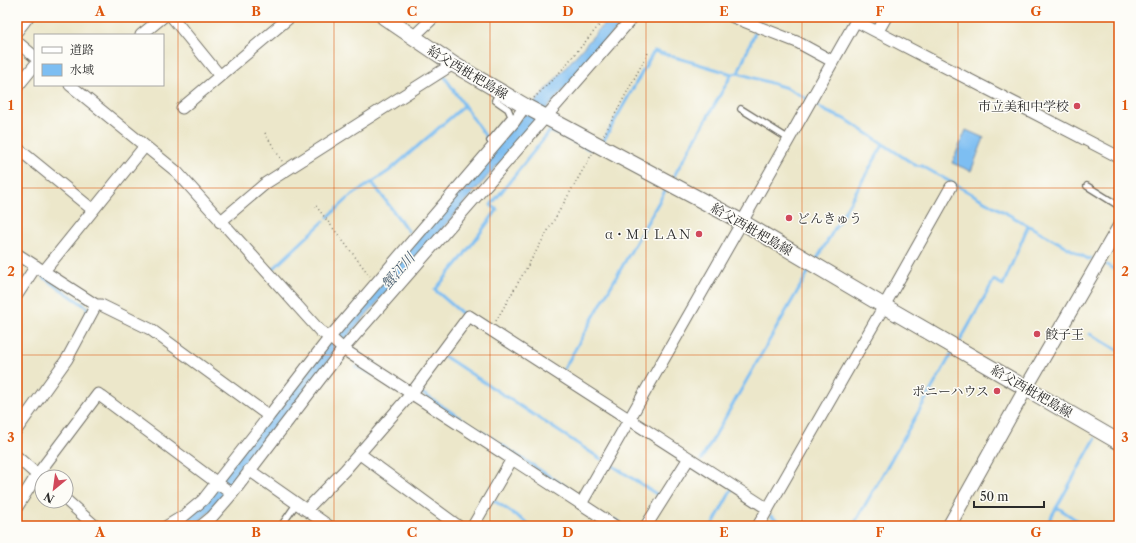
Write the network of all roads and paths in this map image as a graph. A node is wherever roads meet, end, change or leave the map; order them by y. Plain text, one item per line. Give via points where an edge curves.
1 (28, 17) edge
2 (164, 17) edge
3 (172, 17) edge
4 (290, 17) edge
5 (384, 17) edge
6 (434, 17) edge
7 (606, 17) edge
8 (633, 17) edge
9 (733, 17) edge
10 (886, 17) edge
11 (856, 19) edge
12 (17, 31) edge
13 (878, 31) junction
14 (142, 34) edge
15 (413, 37) junction
16 (17, 42) edge
17 (649, 51) dead end
18 (34, 56) edge
19 (832, 61) junction
20 (453, 64) junction
21 (34, 66) edge
22 (220, 76) junction
23 (71, 86) edge
24 (17, 87) edge
25 (500, 92) junction
26 (525, 106) junction
27 (182, 108) dead end
28 (741, 109) dead end
29 (546, 117) junction
30 (265, 133) dead end
31 (789, 139) junction
32 (490, 141) dead end
33 (598, 145) junction
34 (145, 146) junction
35 (17, 148) edge
36 (1119, 157) edge
37 (287, 170) junction
38 (1087, 186) dead end
39 (951, 187) dead end
40 (316, 206) dead end
41 (1119, 206) edge
42 (93, 210) junction
43 (220, 222) junction
44 (742, 222) junction
45 (1119, 227) edge
46 (17, 254) edge
47 (40, 268) junction
48 (376, 284) junction
49 (17, 296) edge
50 (96, 305) junction
51 (884, 306) junction
52 (491, 330) junction
53 (330, 338) junction
54 (343, 350) junction
55 (1026, 388) junction
56 (411, 394) junction
57 (268, 416) junction
58 (630, 420) junction
59 (17, 429) edge
60 (1119, 442) edge
61 (360, 454) junction
62 (17, 457) edge
63 (689, 458) junction
64 (512, 459) junction
65 (46, 469) edge
66 (249, 470) junction
67 (34, 472) edge
68 (218, 483) junction
69 (34, 485) edge
70 (231, 493) junction
71 (297, 503) junction
72 (581, 504) junction
73 (17, 506) edge
74 (74, 507) edge
75 (768, 509) junction
76 (306, 510) junction
77 (601, 522) edge
78 (95, 526) edge
79 (167, 526) edge
80 (201, 526) edge
81 (281, 526) edge
82 (330, 526) edge
83 (458, 526) edge
84 (473, 526) edge
85 (615, 526) edge
86 (646, 526) edge
87 (758, 526) edge
88 (949, 526) edge

1 - 12 street
2 - 14 street
3 - 22 street
4 - 22 street
5 - 15 main road, 給父西枇杷島線
6 - 15 street
7 - 26 path via 560,72
8 - 29 street
9 - 19 street via 797,42
10 - 13 street
11 - 13 street
11 - 19 street
13 - 36 street
15 - 20 main road, 給父西枇杷島線
16 - 18 street
17 - 33 path
19 - 31 street
20 - 25 main road, 給父西枇杷島線
20 - 37 street
21 - 24 street
22 - 27 street
23 - 34 street
25 - 26 main road, 給父西枇杷島線
25 - 32 lane via 495,100 508,109 511,116
26 - 29 main road, 給父西枇杷島線
26 - 48 street
28 - 31 lane
29 - 33 main road, 給父西枇杷島線
29 - 54 street
30 - 37 path
31 - 44 street
33 - 44 main road, 給父西枇杷島線
33 - 52 path
34 - 42 street
34 - 43 street via 177,172
35 - 42 street
37 - 43 street via 266,183
38 - 41 lane
39 - 51 street
40 - 48 path
42 - 47 street
43 - 53 street via 320,331
44 - 51 main road, 給父西枇杷島線
44 - 58 street
45 - 55 street
46 - 47 street
47 - 49 street
47 - 50 street
48 - 53 street
50 - 57 street via 150,329
50 - 59 street via 67,359
51 - 55 main road, 給父西枇杷島線
51 - 75 street
52 - 56 street via 470,316
52 - 58 street
53 - 54 street
53 - 57 street
54 - 56 street
54 - 66 street
55 - 60 main road, 給父西枇杷島線
55 - 88 street
56 - 61 street
56 - 64 street
57 - 68 street
58 - 63 street
58 - 72 street
61 - 76 street
61 - 83 street
62 - 67 street
63 - 75 street
63 - 86 street
64 - 72 street
64 - 84 street
65 - 68 street via 98,394
66 - 70 street
66 - 71 street
68 - 70 street
68 - 79 street via 203,500
69 - 73 street
70 - 80 street via 212,517
71 - 76 street
71 - 81 lane
72 - 77 street
74 - 78 street
75 - 87 street
76 - 82 street
77 - 85 street

